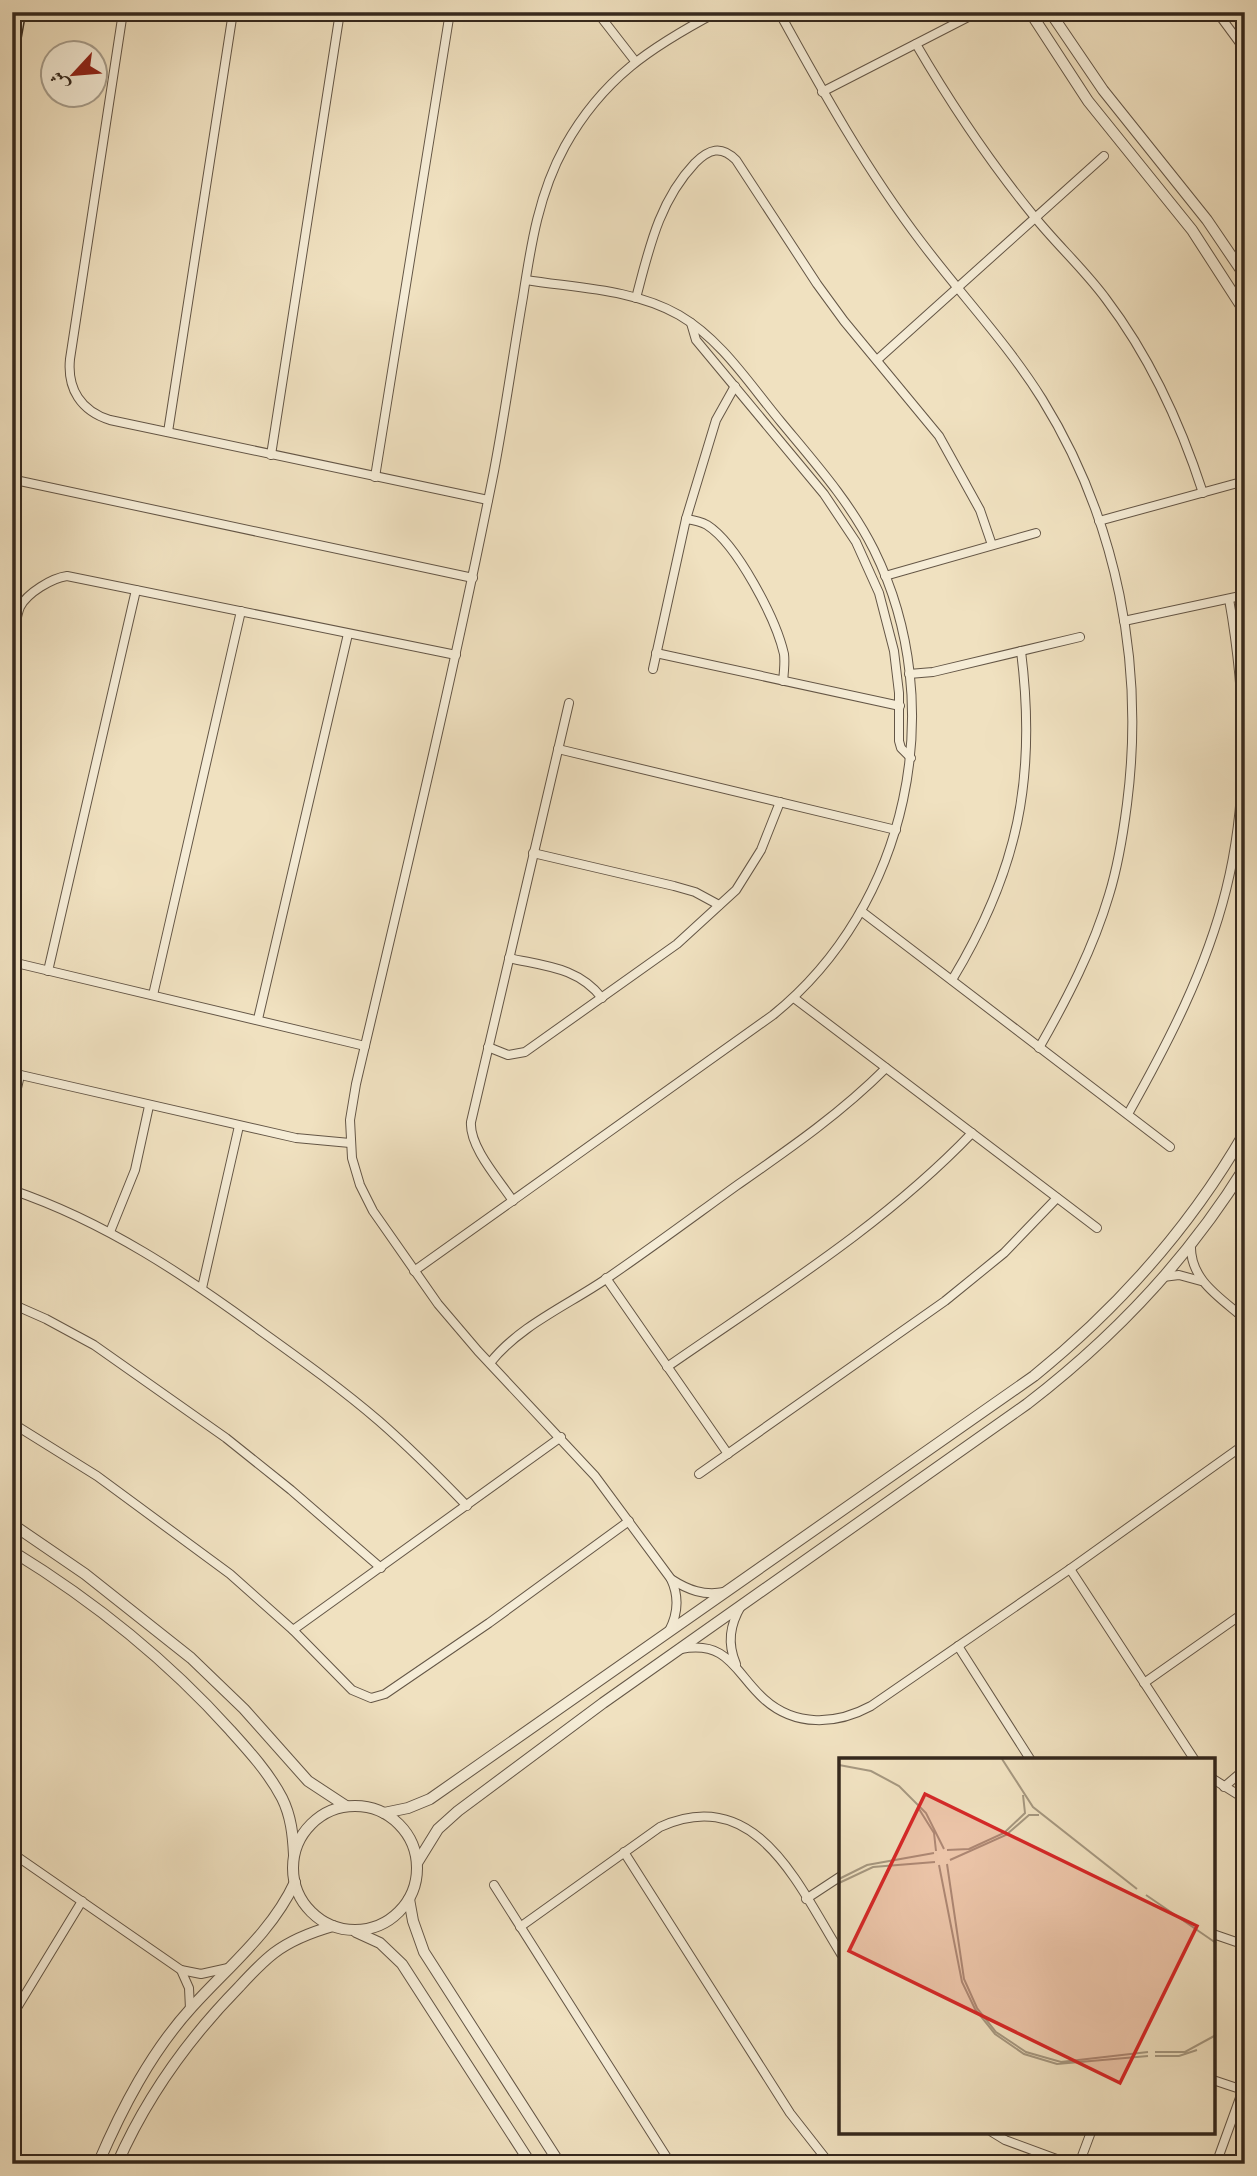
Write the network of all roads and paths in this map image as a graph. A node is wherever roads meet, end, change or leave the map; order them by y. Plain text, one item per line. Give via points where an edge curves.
1 (20, 12) edge
2 (124, 12) edge
3 (233, 12) edge
4 (340, 12) edge
5 (450, 12) edge
6 (597, 12) edge
7 (717, 12) edge
8 (779, 12) edge
9 (1030, 12) edge
10 (1050, 12) edge
11 (1217, 12) edge
12 (976, 13) edge
13 (916, 44) junction
14 (1245, 50) edge
15 (12, 57) edge
16 (635, 61) junction
17 (822, 92) junction
18 (1104, 156) dead end
19 (1035, 218) junction
20 (1245, 276) edge
21 (526, 280) junction
22 (957, 288) junction
23 (636, 298) junction
24 (1245, 312) edge
25 (691, 323) junction
26 (877, 360) junction
27 (735, 386) junction
28 (167, 432) junction
29 (271, 455) junction
30 (375, 477) junction
31 (15, 479) edge
32 (1245, 481) edge
33 (1203, 493) junction
34 (488, 500) junction
35 (686, 519) junction
36 (1099, 520) junction
37 (1036, 533) dead end
38 (992, 545) junction
39 (885, 576) junction
40 (473, 578) junction
41 (136, 590) junction
42 (1245, 595) edge
43 (1229, 599) junction
44 (242, 611) junction
45 (1124, 621) junction
46 (348, 634) junction
47 (1080, 637) dead end
48 (12, 640) edge
49 (1021, 651) junction
50 (656, 653) junction
51 (456, 655) junction
52 (653, 669) dead end
53 (909, 674) junction
54 (783, 681) junction
55 (569, 703) dead end
56 (900, 706) junction
57 (558, 749) junction
58 (911, 758) junction
59 (780, 802) junction
60 (896, 830) junction
61 (533, 853) junction
62 (719, 905) junction
63 (861, 911) junction
64 (509, 958) junction
65 (12, 962) edge
66 (48, 971) junction
67 (951, 980) junction
68 (153, 995) junction
69 (602, 998) junction
70 (794, 998) junction
71 (258, 1019) junction
72 (365, 1046) junction
73 (488, 1047) junction
74 (1040, 1048) junction
75 (886, 1068) junction
76 (16, 1074) edge
77 (149, 1106) junction
78 (12, 1110) edge
79 (1128, 1114) junction
80 (239, 1126) junction
81 (1245, 1132) edge
82 (972, 1133) junction
83 (350, 1143) junction
84 (1170, 1147) dead end
85 (1245, 1167) edge
86 (12, 1190) edge
87 (1057, 1198) junction
88 (513, 1201) junction
89 (1097, 1228) dead end
90 (110, 1232) junction
91 (1191, 1244) junction
92 (414, 1271) junction
93 (1163, 1278) junction
94 (606, 1279) junction
95 (1201, 1281) junction
96 (202, 1288) junction
97 (12, 1304) edge
98 (1245, 1304) edge
99 (1241, 1316) edge
100 (490, 1363) junction
101 (667, 1367) junction
102 (12, 1423) edge
103 (561, 1437) junction
104 (1245, 1444) edge
105 (728, 1454) junction
106 (699, 1474) dead end
107 (467, 1506) junction
108 (629, 1521) junction
109 (12, 1524) edge
110 (12, 1551) edge
111 (381, 1568) junction
112 (1070, 1569) junction
113 (671, 1579) junction
114 (729, 1590) junction
115 (741, 1606) junction
116 (1245, 1612) edge
117 (293, 1630) junction
118 (668, 1633) junction
119 (958, 1646) junction
120 (679, 1650) junction
121 (737, 1666) junction
122 (1144, 1683) junction
123 (1026, 1758) edge
124 (1193, 1758) edge
125 (1245, 1769) edge
126 (1215, 1780) edge
127 (1224, 1787) junction
128 (1245, 1799) edge
129 (346, 1806) junction
130 (384, 1813) junction
131 (624, 1852) junction
132 (12, 1853) edge
133 (294, 1855) junction
134 (417, 1863) junction
135 (839, 1877) edge
136 (295, 1882) junction
137 (494, 1885) dead end
138 (410, 1899) junction
139 (806, 1899) junction
140 (82, 1901) junction
141 (333, 1927) junction
142 (520, 1927) junction
143 (352, 1931) junction
144 (1215, 1935) edge
145 (1245, 1945) edge
146 (839, 1951) edge
147 (228, 1968) junction
148 (181, 1970) junction
149 (190, 2008) junction
150 (12, 2016) edge
151 (1215, 2080) edge
152 (1244, 2087) edge
153 (995, 2134) edge
154 (1090, 2134) edge
155 (98, 2164) edge
156 (117, 2164) edge
157 (531, 2164) edge
158 (560, 2164) edge
159 (671, 2164) edge
160 (830, 2164) edge
161 (1070, 2164) edge
162 (1079, 2164) edge
163 (1216, 2164) edge

1 - 15 main road
2 - 28 street via 69,371 75,393 89,411
3 - 28 street
4 - 29 street
5 - 30 street
6 - 16 street
7 - 16 street
8 - 17 street
9 - 24 street via 1088,102 1192,230
10 - 20 street via 1103,90 1201,211
11 - 14 street
12 - 13 street
13 - 17 street
13 - 19 street via 984,152
16 - 21 street via 576,128 547,183
17 - 22 street via 858,152
18 - 19 street
19 - 22 street
19 - 33 street via 1107,300 1137,346 1169,404
21 - 23 street
21 - 34 street
22 - 26 street
22 - 36 street via 988,323 1042,400
23 - 25 street
23 - 26 street via 657,222 669,197 698,160 720,149 736,160 817,284
25 - 27 street via 695,340
25 - 39 street via 720,349 835,488 863,530
26 - 38 street via 939,436 980,510
27 - 35 street via 716,420
27 - 56 street via 824,494 856,541 885,611
28 - 29 street
29 - 30 street
30 - 34 street
31 - 40 street
32 - 33 street
33 - 36 street
34 - 40 street
35 - 50 street
35 - 54 street via 699,521 717,533 756,587 780,641
36 - 45 street
37 - 38 street
38 - 39 street
39 - 53 street
40 - 51 street
41 - 44 street
41 - 48 street via 71,576 57,578 22,604
41 - 66 street
42 - 43 street
43 - 45 street
43 - 79 street via 1239,654 1242,770 1240,813 1226,890 1170,1039
44 - 46 street
44 - 68 street
45 - 74 street via 1133,730 1118,862 1090,948
46 - 51 street
46 - 71 street
47 - 49 street
49 - 53 street
49 - 67 street via 1027,716 1020,814 988,912
50 - 52 street
50 - 54 street
51 - 72 street
53 - 58 street
54 - 56 street
55 - 57 street
56 - 58 street via 901,748
57 - 59 street
57 - 61 street
58 - 60 street
59 - 60 street
59 - 62 street via 750,870
60 - 63 street
61 - 62 street via 674,886
61 - 64 street
62 - 69 street via 677,944
63 - 67 street
63 - 70 street
64 - 69 street via 569,971 587,981
64 - 73 street
65 - 66 street
66 - 68 street
67 - 74 street
68 - 71 street
69 - 73 street via 520,1054 508,1055
70 - 75 street
70 - 88 street
71 - 72 street
72 - 83 street via 350,1120
73 - 88 street via 470,1131
74 - 79 street
75 - 82 street
75 - 94 street via 807,1138
76 - 77 street
76 - 78 street
77 - 80 street
77 - 90 street via 135,1170
79 - 84 street
80 - 83 street
80 - 96 street
81 - 114 street via 1176,1234 1075,1341 1013,1392
82 - 87 street
82 - 101 street via 874,1223
83 - 92 street via 365,1197
85 - 91 street
86 - 90 street
87 - 89 street
87 - 105 street via 1004,1253 945,1301
88 - 92 street
90 - 96 street
91 - 93 street
91 - 95 street via 1191,1260
92 - 100 street
93 - 95 street via 1186,1276
93 - 115 street via 1100,1344 1044,1391
94 - 100 street via 519,1336
94 - 101 street
95 - 99 street
96 - 107 street via 360,1406
97 - 111 street via 94,1345 226,1438
98 - 99 street
100 - 103 street
101 - 105 street
102 - 117 street via 97,1476 199,1550
103 - 107 street
103 - 108 street
104 - 112 street
105 - 106 street
107 - 111 street
108 - 113 street
108 - 117 street via 381,1696 366,1697 352,1690
109 - 129 street via 85,1574 191,1658 308,1781
110 - 133 street via 122,1628 220,1719 281,1797 291,1825
111 - 117 street
112 - 119 street
112 - 122 street
113 - 114 street via 703,1593
113 - 118 street via 677,1606
114 - 118 street
115 - 120 street
115 - 121 street via 730,1642
116 - 122 street
118 - 130 street via 430,1799
119 - 121 street via 871,1706 831,1721 802,1719 776,1708
119 - 123 street
120 - 121 street via 704,1648
120 - 134 street via 448,1819
122 - 124 street
125 - 127 street
126 - 127 street
127 - 128 street
129 - 130 street
129 - 133 street via 313,1822
130 - 134 street via 410,1839
131 - 139 street via 674,1821 721,1818 763,1839
131 - 142 street
131 - 160 street via 790,2113
132 - 140 street
133 - 136 street
134 - 138 street
135 - 139 street
136 - 141 street via 312,1913
136 - 147 street via 270,1923
137 - 142 street
138 - 143 street via 385,1923
138 - 158 street via 424,1952
139 - 146 street
140 - 148 street
140 - 150 street
141 - 143 street
141 - 156 street via 275,1952 230,1996 163,2080
142 - 159 street
143 - 157 street via 380,1943 402,1964
144 - 145 street
147 - 148 street via 201,1974
147 - 149 street
148 - 149 street via 189,1988
149 - 155 street via 135,2088
151 - 152 street
152 - 163 street
153 - 161 street
154 - 162 street

